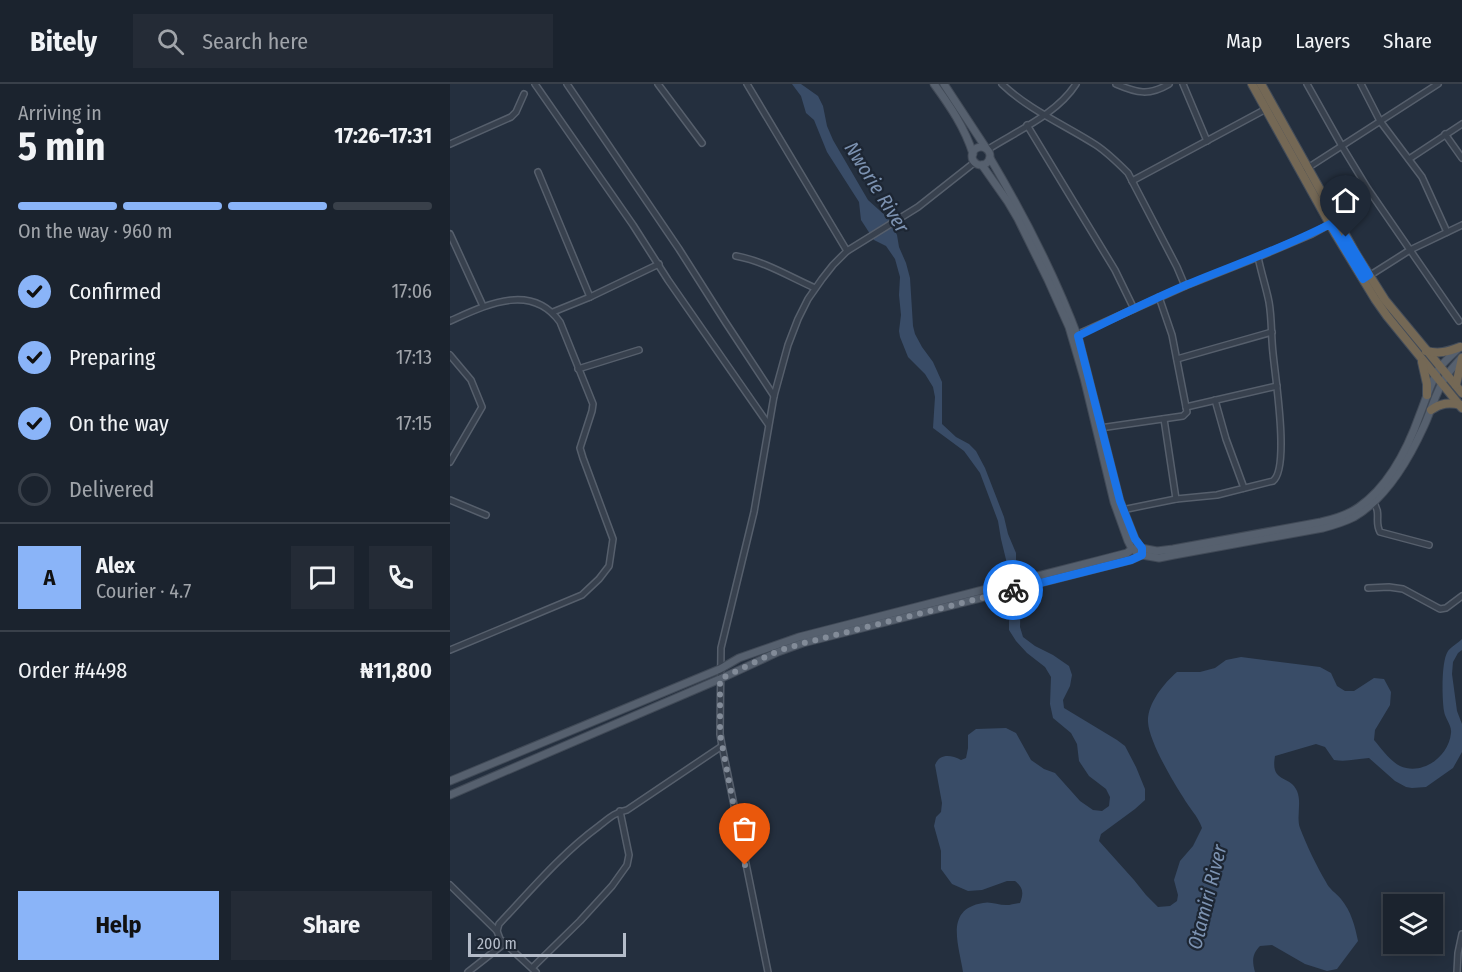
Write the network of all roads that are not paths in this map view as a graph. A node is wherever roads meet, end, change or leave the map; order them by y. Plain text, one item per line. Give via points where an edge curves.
1 (535, 84) edge
2 (567, 84) edge
3 (658, 84) edge
4 (747, 84) edge
5 (934, 84) edge
6 (944, 84) edge
7 (1002, 84) edge
8 (1076, 84) edge
9 (1116, 84) edge
10 (1169, 84) edge
11 (1183, 84) edge
12 (1252, 84) edge
13 (1261, 84) edge
14 (1307, 84) edge
15 (1361, 84) edge
16 (1438, 84) edge
17 (1429, 86) edge
18 (524, 94) dead end
19 (1266, 110) junction
20 (1045, 115) junction
21 (1380, 121) junction
22 (1462, 124) edge
23 (1028, 125) junction
24 (1445, 134) junction
25 (1207, 141) junction
26 (702, 143) dead end
27 (450, 144) edge
28 (1341, 146) junction
29 (987, 149) junction
30 (973, 154) junction
31 (990, 158) junction
32 (1462, 158) edge
33 (1409, 159) junction
34 (979, 164) junction
35 (1304, 170) junction
36 (538, 172) dead end
37 (1132, 181) junction
38 (1334, 223) junction
39 (1462, 225) edge
40 (1447, 232) junction
41 (450, 234) edge
42 (1410, 250) junction
43 (848, 251) junction
44 (736, 256) dead end
45 (1258, 257) junction
46 (659, 264) junction
47 (1366, 277) junction
48 (1185, 286) junction
49 (815, 288) junction
50 (590, 297) junction
51 (1159, 297) junction
52 (483, 306) junction
53 (1134, 309) junction
54 (553, 312) junction
55 (450, 321) edge
56 (1459, 321) dead end
57 (1272, 332) junction
58 (1075, 336) junction
59 (1461, 346) edge
60 (639, 350) dead end
61 (1424, 354) junction
62 (450, 355) edge
63 (1462, 358) edge
64 (1177, 359) junction
65 (578, 369) junction
66 (1441, 375) junction
67 (1456, 385) junction
68 (1277, 386) junction
69 (1462, 393) edge
70 (1427, 395) junction
71 (774, 396) junction
72 (1215, 400) junction
73 (1186, 407) junction
74 (1461, 407) edge
75 (1431, 410) junction
76 (1164, 419) junction
77 (768, 425) junction
78 (1099, 428) junction
79 (450, 462) edge
80 (1244, 488) junction
81 (1176, 499) junction
82 (450, 500) edge
83 (1373, 502) junction
84 (1119, 510) junction
85 (486, 515) dead end
86 (1429, 545) dead end
87 (1132, 549) junction
88 (1142, 552) junction
89 (1037, 580) junction
90 (1368, 588) dead end
91 (997, 590) junction
92 (1462, 596) edge
93 (450, 650) edge
94 (720, 669) junction
95 (720, 679) junction
96 (722, 746) junction
97 (450, 781) edge
98 (450, 795) edge
99 (620, 811) junction
100 (450, 885) edge
101 (497, 931) junction
102 (1462, 934) edge
103 (505, 943) junction
104 (534, 970) edge
105 (468, 972) edge
106 (768, 972) edge
107 (1457, 972) edge

1 - 46 street
2 - 71 street
3 - 26 street
4 - 43 street
5 - 30 main road via 958,119
6 - 29 main road
7 - 20 street
8 - 20 street
9 - 10 street via 1143,93
11 - 25 street
12 - 19 highway
13 - 35 highway
14 - 28 street
15 - 21 street
16 - 17 street
17 - 21 street
18 - 27 street via 511,117
19 - 25 street
19 - 35 highway
20 - 23 street
20 - 37 street via 1102,149
21 - 28 street
21 - 33 street
22 - 24 street
23 - 29 street
23 - 53 street via 1115,270
24 - 32 street
24 - 33 street
25 - 37 street
28 - 35 street
28 - 42 street
29 - 30 main road via 977,148
29 - 31 main road
30 - 34 main road
31 - 34 main road
31 - 58 main road via 1046,259
33 - 40 street via 1422,177
34 - 43 street
34 - 58 main road via 1018,219
35 - 38 highway
36 - 50 street
37 - 48 street
38 - 45 street
38 - 47 highway
39 - 40 street
40 - 42 street
41 - 52 street
42 - 47 street
42 - 56 street
43 - 49 street
44 - 49 street
45 - 48 street
45 - 57 street
46 - 50 street
46 - 77 street
47 - 61 highway via 1387,316
48 - 51 street
49 - 71 street via 788,345
50 - 54 street
51 - 53 street
51 - 64 street
52 - 54 street via 523,300
52 - 55 street
53 - 58 street
54 - 65 street
57 - 64 street
57 - 68 street
58 - 78 main road
59 - 61 highway via 1443,353
59 - 66 main road
60 - 65 street
61 - 66 highway
61 - 70 highway
62 - 79 street via 471,380 482,407
63 - 66 main road
63 - 67 highway
64 - 73 street
65 - 93 street via 592,404 580,448 613,539 609,566 582,595
66 - 67 highway
66 - 70 main road
66 - 74 highway
66 - 75 main road
67 - 69 highway
68 - 72 street
68 - 80 street via 1281,442 1277,477
70 - 88 main road via 1395,466 1358,508 1335,519
71 - 77 street
72 - 73 street
72 - 80 street
73 - 76 street via 1183,416
74 - 75 highway via 1444,403
75 - 83 main road via 1406,461
76 - 78 street
76 - 81 street
77 - 94 street via 754,512 721,648
78 - 84 main road
80 - 81 street
81 - 84 street
82 - 85 street
83 - 86 street via 1378,508 1380,532
83 - 88 main road via 1354,517 1323,528 1167,557
84 - 87 main road
84 - 88 main road
87 - 88 main road
87 - 89 main road
88 - 89 main road via 1131,560
89 - 91 main road
90 - 92 street via 1403,589 1440,609
91 - 94 main road via 799,637 739,658
91 - 95 main road via 778,651
94 - 95 street
94 - 97 main road
95 - 96 street
95 - 98 main road
96 - 99 street
96 - 106 street
99 - 101 street via 552,866
99 - 104 street via 629,855 627,865
100 - 101 street
101 - 103 street
102 - 107 street
103 - 104 street
103 - 105 street

